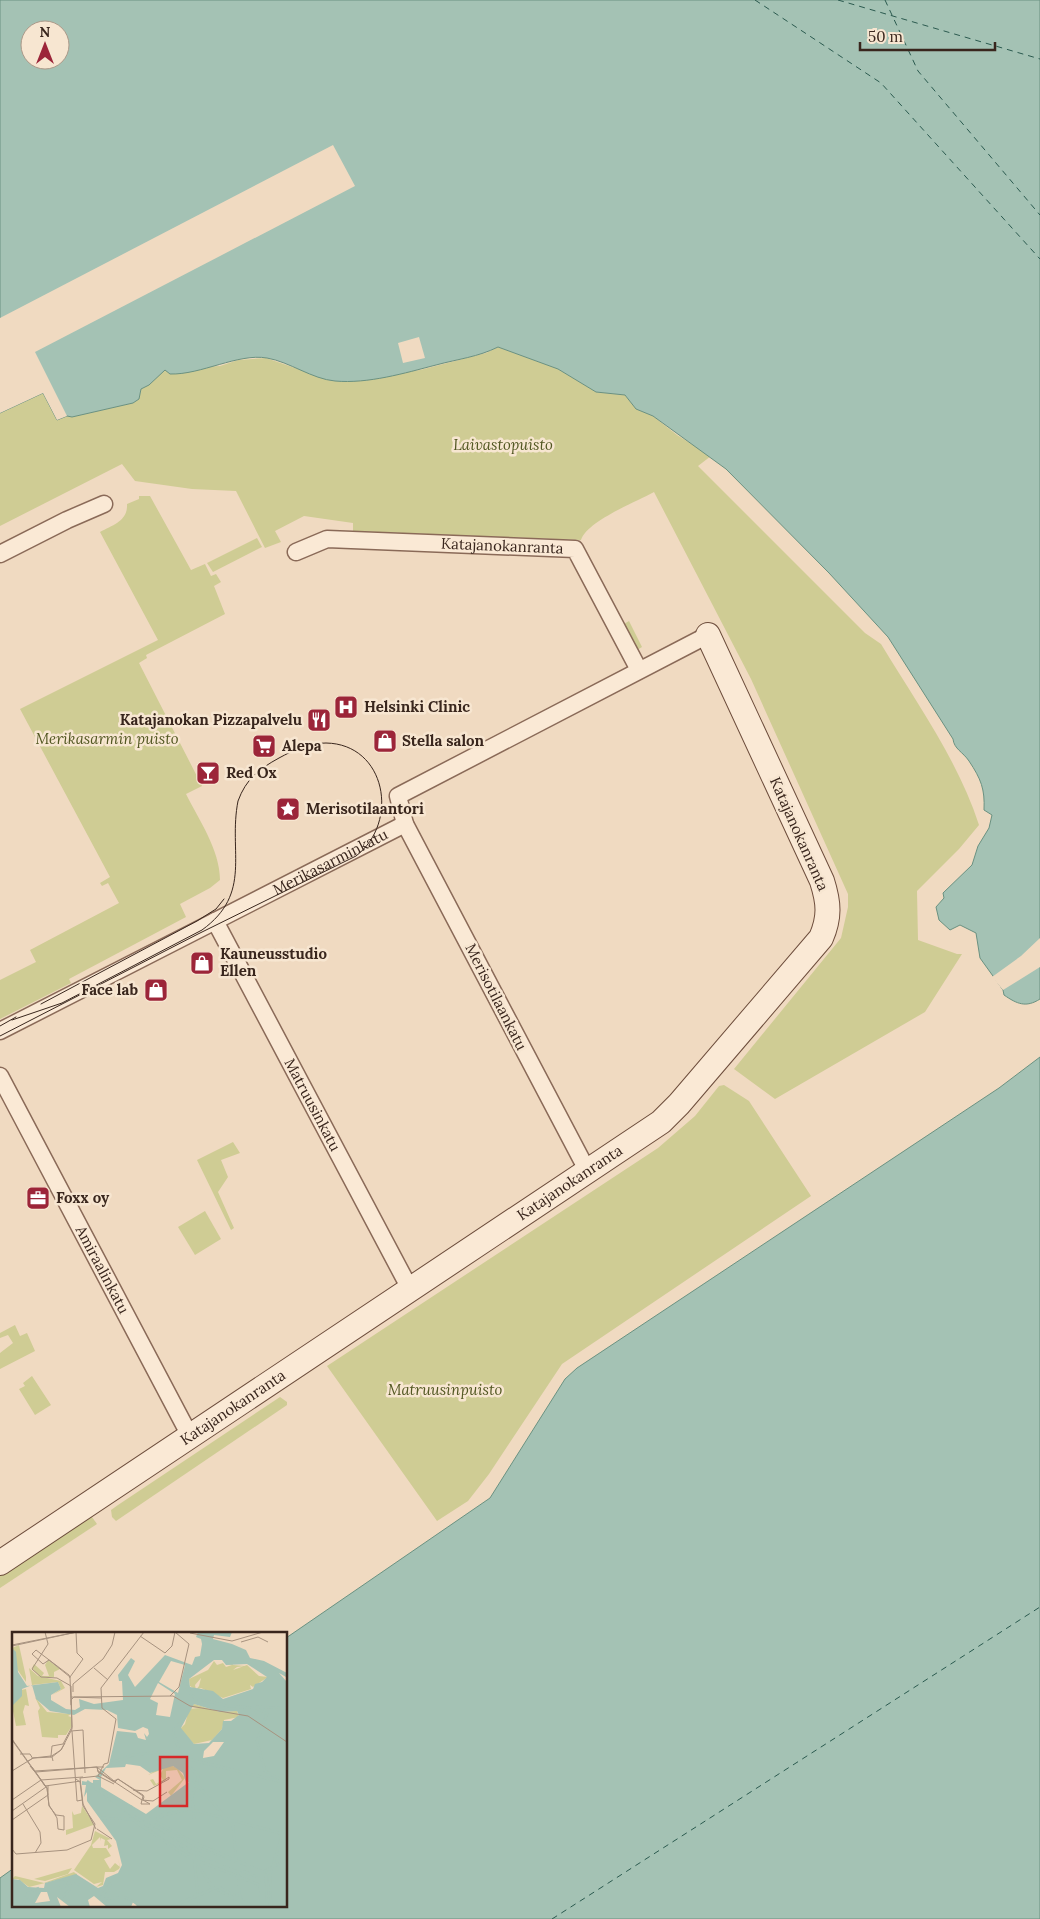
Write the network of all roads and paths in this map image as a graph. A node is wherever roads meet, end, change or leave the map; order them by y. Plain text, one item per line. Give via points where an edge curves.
1 (104, 504) dead end
2 (296, 552) dead end
3 (0, 554) edge
4 (708, 634) joint
5 (639, 670) junction
6 (405, 824) junction
7 (215, 920) junction
8 (0, 1031) edge
9 (0, 1076) edge
10 (587, 1170) junction
11 (410, 1289) junction
12 (190, 1436) junction
13 (0, 1563) edge

1 - 3 street
2 - 5 street, Katajanokanranta via 327,539 575,549
4 - 5 street, Merikasarminkatu
4 - 10 street, Katajanokanranta via 822,881 829,910 828,921 821,938 679,1104 655,1126
5 - 6 street, Merikasarminkatu via 398,796
6 - 7 street, Merikasarminkatu
6 - 10 street, Merisotilaankatu
7 - 8 street, Merikasarminkatu
7 - 11 street, Matruusinkatu
9 - 12 street, Amiraalinkatu
10 - 11 street, Katajanokanranta
11 - 12 street, Katajanokanranta
12 - 13 street, Katajanokanranta

